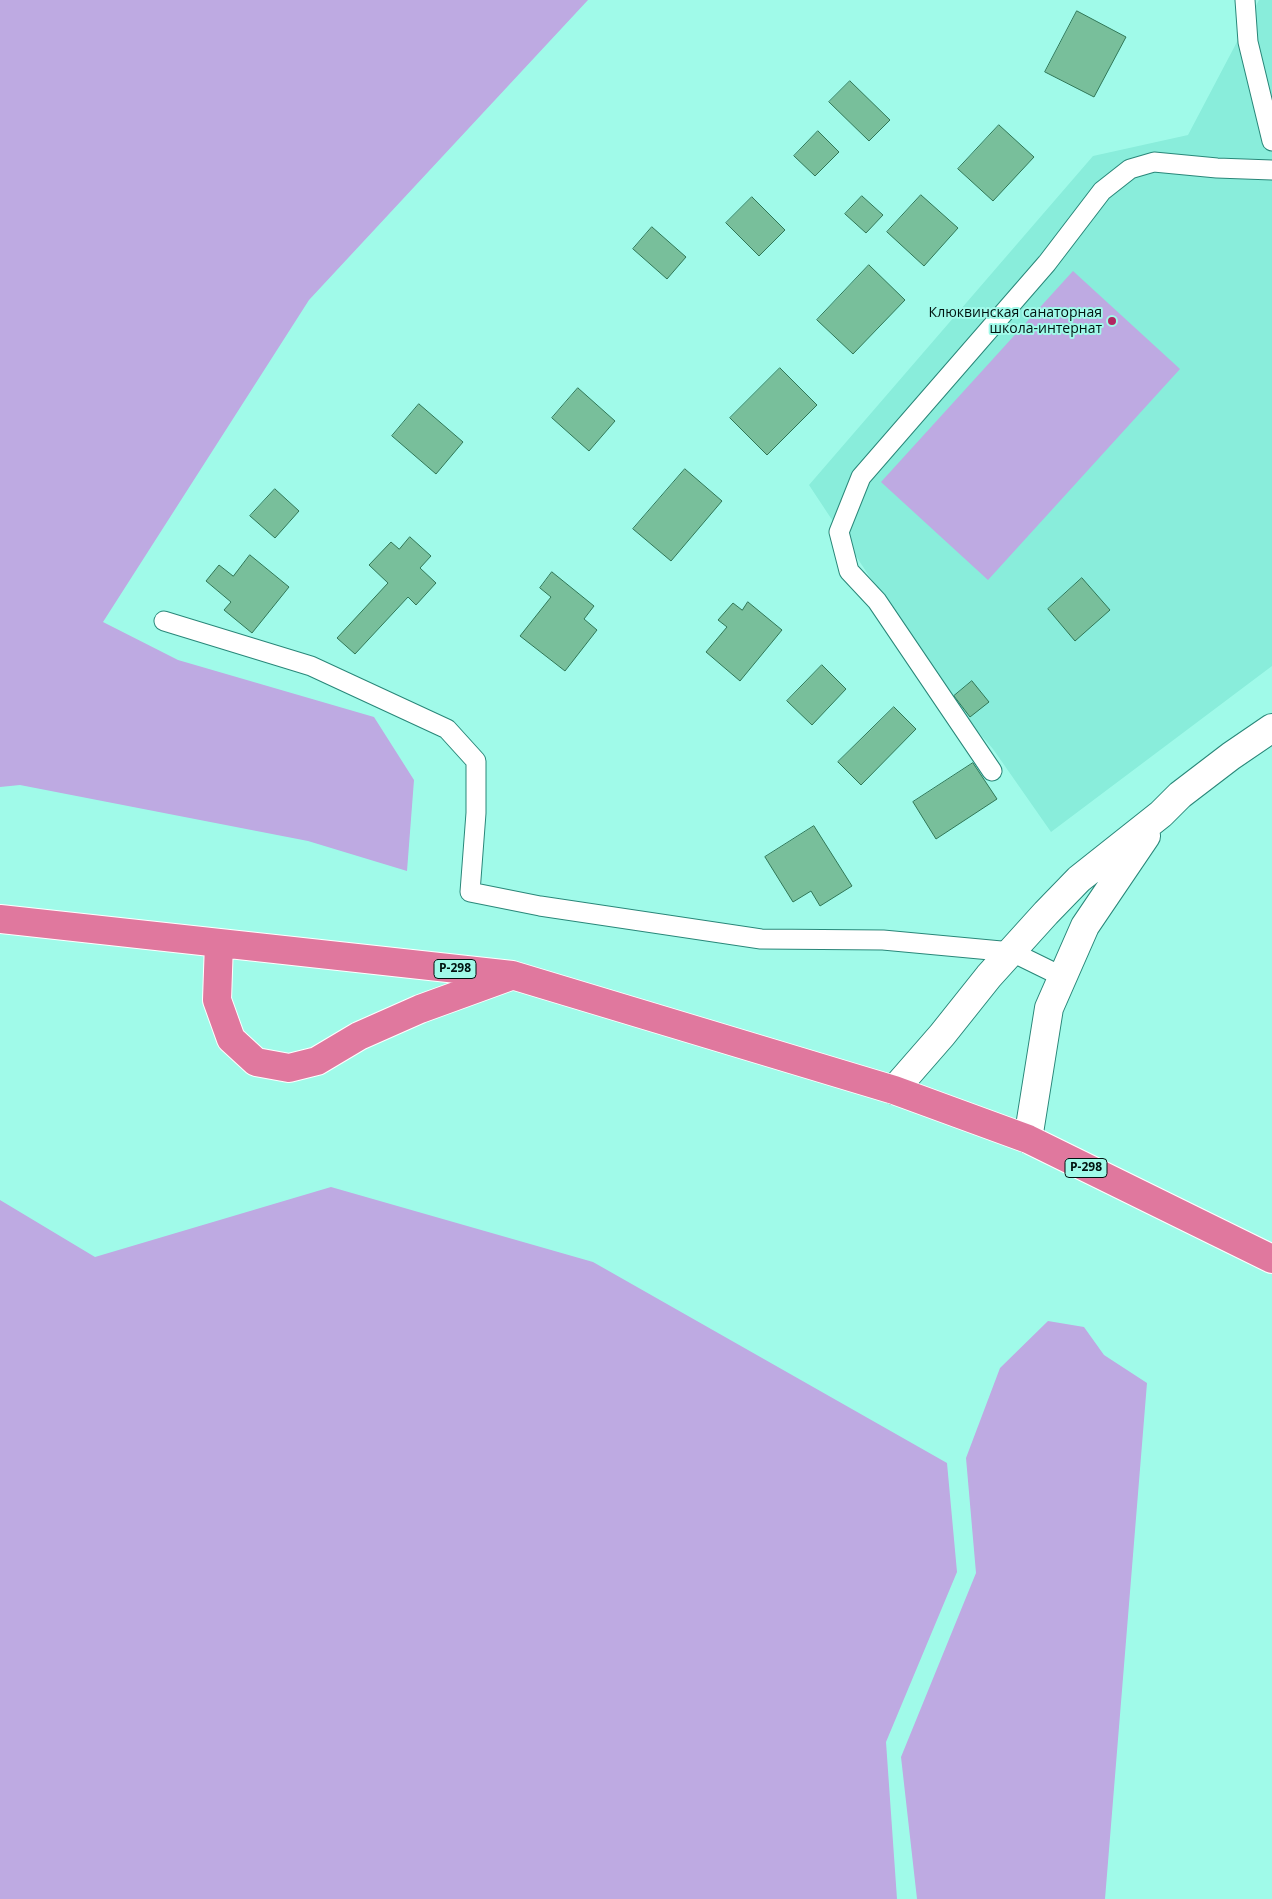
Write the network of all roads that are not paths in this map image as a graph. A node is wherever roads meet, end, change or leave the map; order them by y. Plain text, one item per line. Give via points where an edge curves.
1 (1245, 0) edge
2 (1272, 141) edge
3 (1272, 170) edge
4 (164, 621) dead end
5 (1272, 728) edge
6 (992, 771) dead end
7 (1161, 814) junction
8 (0, 919) edge
9 (219, 943) junction
10 (1012, 952) junction
11 (512, 975) junction
12 (1063, 978) junction
13 (894, 1090) junction
14 (1028, 1139) junction
15 (1272, 1259) edge

1 - 2 lane via 1248,42
3 - 6 lane via 1154,162 1130,169 1102,191 1046,263 861,476 839,532 848,571 877,601
4 - 10 lane via 310,666 447,728 476,761 470,892 540,906 761,939 883,940
5 - 7 street via 1180,794
7 - 10 street via 1079,879
7 - 12 street via 1085,926
8 - 9 highway, Р-298
9 - 11 highway, Р-298
9 - 11 highway via 218,1000 231,1039 256,1062 289,1068 317,1061 359,1036 420,1009
10 - 12 lane
10 - 13 street
11 - 13 highway, Р-298
12 - 14 street via 1049,1008
13 - 14 highway, Р-298
14 - 15 highway, Р-298

